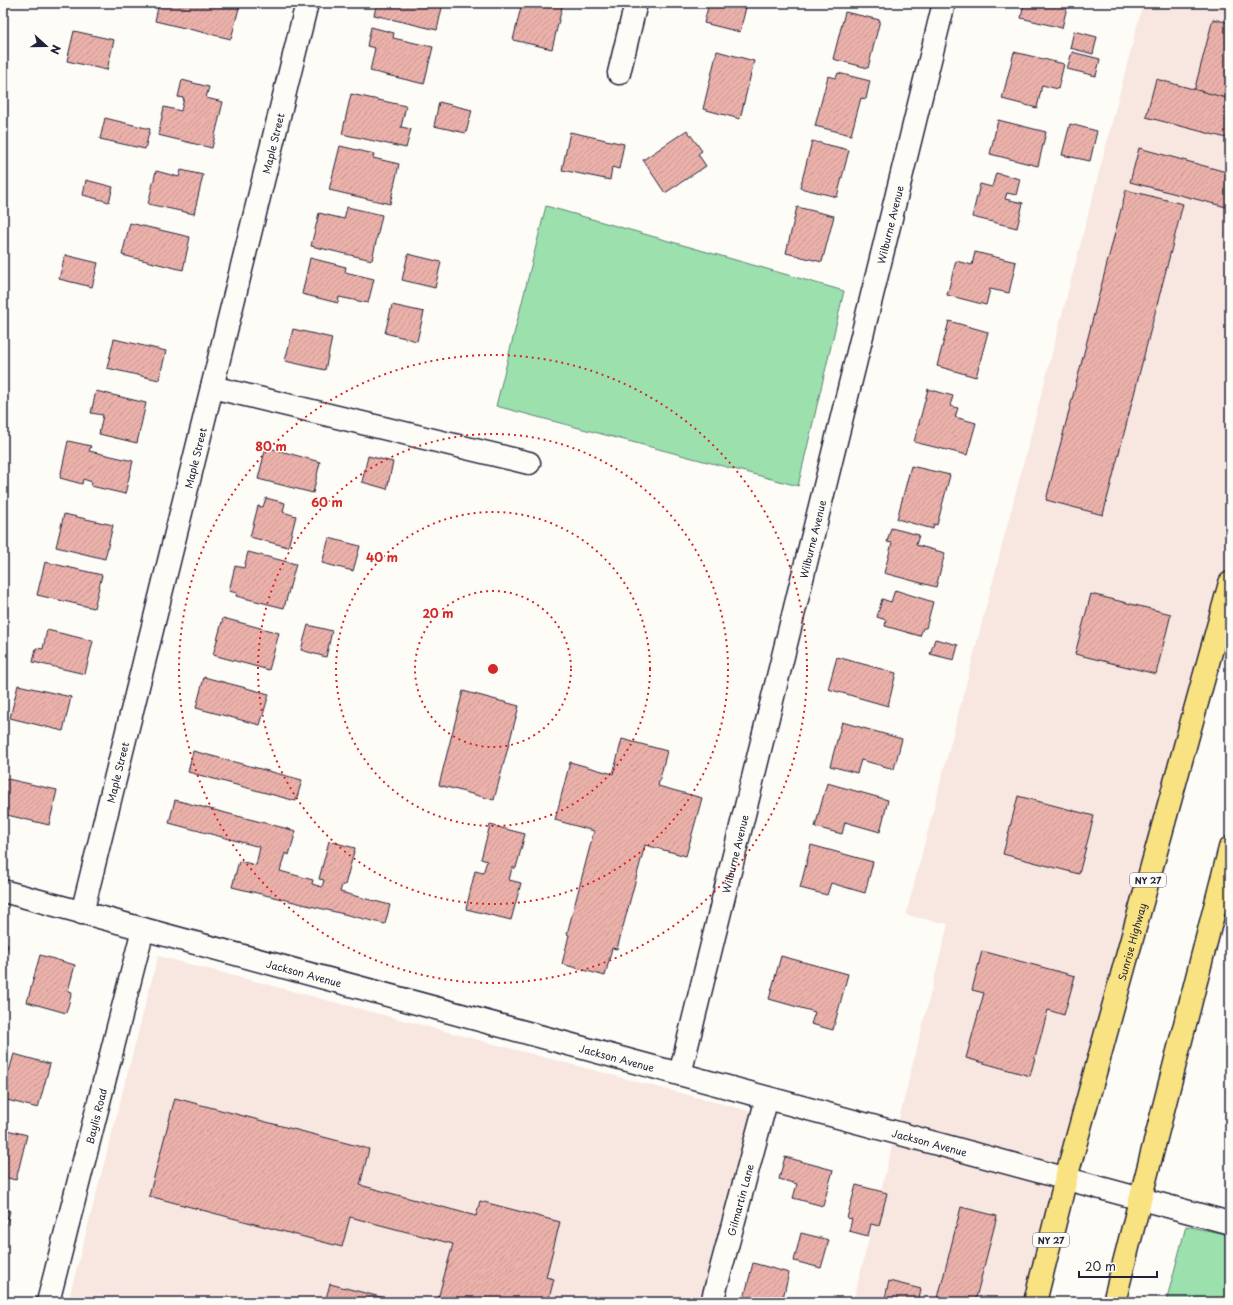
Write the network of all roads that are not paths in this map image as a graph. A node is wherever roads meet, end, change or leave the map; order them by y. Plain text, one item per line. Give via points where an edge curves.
1 (306, 3) edge
2 (636, 3) edge
3 (944, 3) edge
4 (619, 73) dead end
5 (212, 387) junction
6 (529, 463) dead end
7 (1230, 583) edge
8 (1230, 848) edge
9 (3, 892) edge
10 (82, 913) junction
11 (143, 929) junction
12 (680, 1074) junction
13 (767, 1098) junction
14 (1066, 1178) junction
15 (1140, 1198) junction
16 (1230, 1222) edge
17 (48, 1302) edge
18 (712, 1302) edge
19 (1035, 1302) edge
20 (1114, 1302) edge

1 - 5 street, Maple Street
2 - 4 street
3 - 12 street, Wilburne Avenue
5 - 6 street
5 - 10 street, Maple Street
7 - 14 highway, Sunrise Highway / NY 27
8 - 15 highway
9 - 10 street, Jackson Avenue
10 - 11 street, Jackson Avenue
11 - 12 street, Jackson Avenue
11 - 17 street, Baylis Road
12 - 13 street, Jackson Avenue
13 - 14 street, Jackson Avenue
13 - 18 street, Gilmartin Lane
14 - 15 street, Jackson Avenue
14 - 19 highway, Sunrise Highway / NY 27
15 - 16 street, Jackson Avenue
15 - 20 highway

